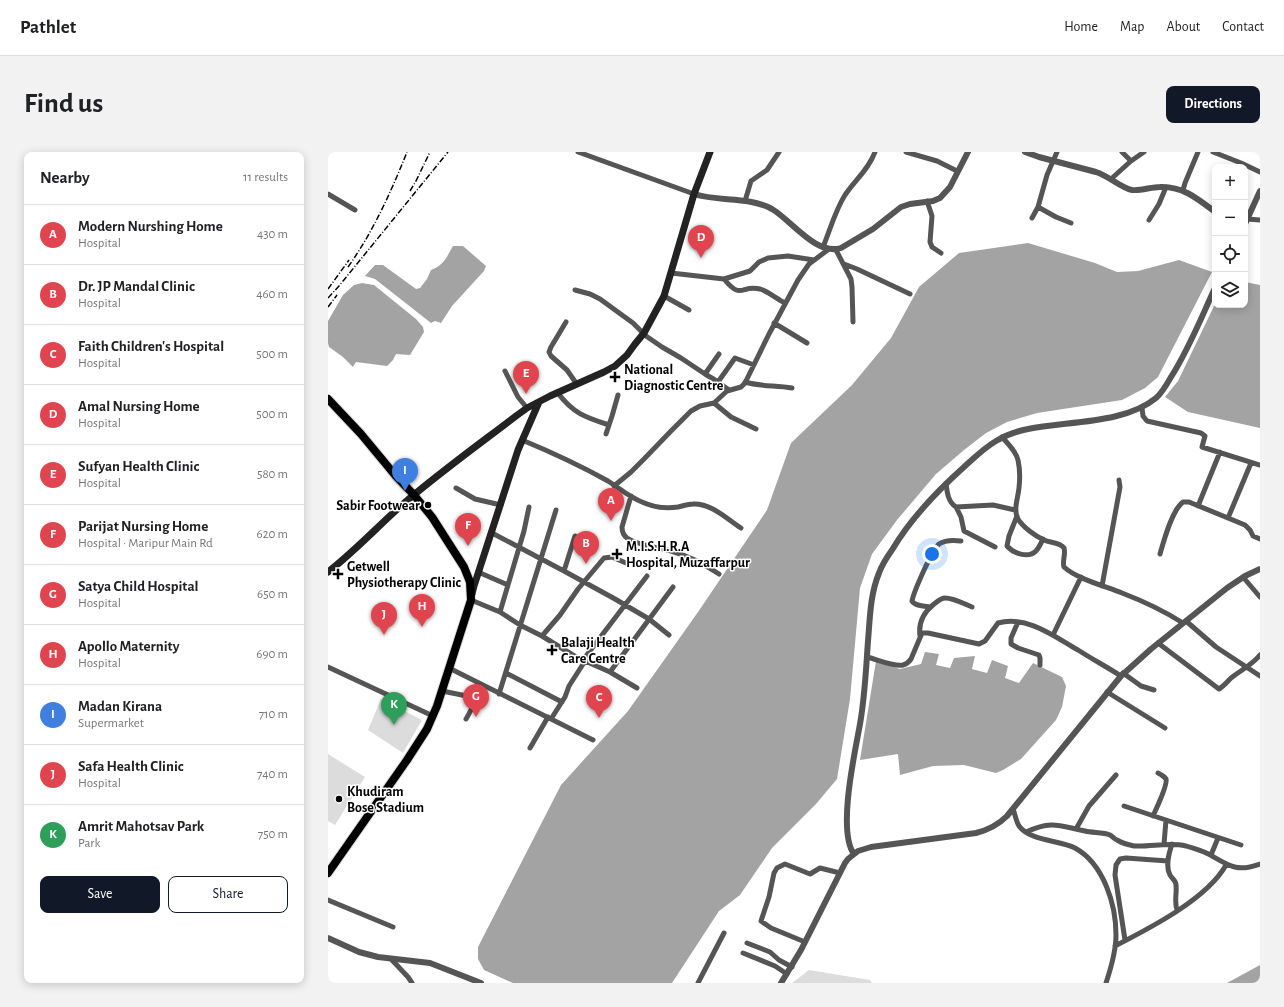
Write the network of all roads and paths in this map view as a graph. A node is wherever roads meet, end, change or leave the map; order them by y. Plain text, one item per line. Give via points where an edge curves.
1 (578, 152) edge
2 (710, 152) edge
3 (779, 152) edge
4 (875, 152) edge
5 (906, 152) edge
6 (968, 152) edge
7 (1025, 152) edge
8 (1057, 152) edge
9 (1122, 152) edge
10 (1144, 152) edge
11 (1198, 152) edge
12 (1213, 152) edge
13 (1054, 160) junction
14 (1131, 161) junction
15 (957, 171) junction
16 (1260, 172) edge
17 (1112, 179) junction
18 (1166, 187) junction
19 (1183, 190) junction
20 (1260, 191) edge
21 (328, 194) edge
22 (694, 194) junction
23 (745, 201) junction
24 (927, 201) junction
25 (1038, 207) junction
26 (355, 210) dead end
27 (1212, 210) edge
28 (1248, 217) edge
29 (1032, 218) dead end
30 (1149, 220) dead end
31 (1260, 220) edge
32 (1248, 221) edge
33 (1071, 223) dead end
34 (826, 248) junction
35 (836, 250) junction
36 (941, 253) dead end
37 (814, 260) junction
38 (844, 264) junction
39 (671, 273) junction
40 (724, 279) junction
41 (576, 290) dead end
42 (910, 294) dead end
43 (1212, 295) edge
44 (664, 296) junction
45 (785, 303) junction
46 (689, 310) dead end
47 (566, 322) dead end
48 (853, 322) dead end
49 (774, 323) junction
50 (644, 333) junction
51 (807, 344) dead end
52 (719, 354) dead end
53 (754, 365) junction
54 (505, 371) dead end
55 (705, 374) junction
56 (718, 382) junction
57 (745, 382) junction
58 (576, 384) junction
59 (792, 388) dead end
60 (729, 390) junction
61 (557, 392) junction
62 (618, 395) dead end
63 (328, 399) edge
64 (539, 402) junction
65 (714, 403) junction
66 (527, 408) junction
67 (1142, 408) junction
68 (609, 424) junction
69 (756, 429) dead end
70 (606, 434) dead end
71 (1002, 437) junction
72 (522, 440) junction
73 (1220, 452) junction
74 (1251, 463) junction
75 (1260, 465) edge
76 (1119, 480) dead end
77 (946, 483) junction
78 (614, 486) junction
79 (456, 488) dead end
80 (414, 495) junction
81 (631, 496) junction
82 (501, 504) junction
83 (1198, 506) junction
84 (529, 507) dead end
85 (956, 507) junction
86 (556, 510) dead end
87 (1016, 510) junction
88 (1017, 516) junction
89 (1228, 518) junction
90 (741, 528) dead end
91 (492, 533) junction
92 (575, 536) dead end
93 (1043, 539) junction
94 (1260, 539) edge
95 (961, 541) dead end
96 (518, 547) junction
97 (995, 547) dead end
98 (1160, 554) dead end
99 (541, 559) junction
100 (626, 563) dead end
101 (1260, 568) edge
102 (564, 571) junction
103 (328, 572) edge
104 (478, 572) junction
105 (719, 574) dead end
106 (647, 576) dead end
107 (1081, 577) junction
108 (1243, 577) junction
109 (584, 582) junction
110 (508, 585) junction
111 (1102, 586) junction
112 (673, 587) dead end
113 (1260, 597) edge
114 (471, 600) junction
115 (624, 605) junction
116 (930, 607) junction
117 (972, 607) dead end
118 (500, 612) junction
119 (649, 619) junction
120 (1018, 622) junction
121 (1184, 622) junction
122 (520, 625) junction
123 (669, 635) dead end
124 (1052, 635) junction
125 (542, 636) junction
126 (920, 636) junction
127 (1158, 643) junction
128 (1260, 655) edge
129 (867, 657) junction
130 (584, 660) junction
131 (1040, 664) dead end
132 (328, 667) edge
133 (1246, 667) junction
134 (449, 668) junction
135 (610, 672) junction
136 (506, 673) junction
137 (1122, 675) junction
138 (1260, 676) edge
139 (637, 688) dead end
140 (1154, 690) dead end
141 (442, 691) junction
142 (1107, 692) junction
143 (500, 694) junction
144 (562, 702) junction
145 (433, 716) junction
146 (550, 718) junction
147 (466, 719) dead end
148 (1164, 728) dead end
149 (592, 740) dead end
150 (530, 748) dead end
151 (1158, 773) dead end
152 (1116, 775) dead end
153 (1124, 806) dead end
154 (1013, 809) junction
155 (1153, 816) junction
156 (1166, 820) junction
157 (1076, 829) junction
158 (1026, 832) junction
159 (1218, 838) junction
160 (1164, 844) junction
161 (1172, 844) junction
162 (1241, 846) dead end
163 (854, 854) junction
164 (1211, 855) junction
165 (1168, 861) junction
166 (1260, 864) edge
167 (1226, 865) junction
168 (328, 873) edge
169 (840, 873) junction
170 (328, 900) edge
171 (1177, 910) junction
172 (393, 927) dead end
173 (724, 933) dead end
174 (328, 938) edge
175 (1126, 940) junction
176 (805, 942) junction
177 (747, 943) dead end
178 (1115, 946) junction
179 (743, 953) dead end
180 (391, 959) junction
181 (792, 967) junction
182 (788, 974) junction
183 (412, 983) edge
184 (481, 983) edge
185 (698, 983) edge
186 (781, 983) edge
187 (1106, 983) edge

1 - 22 street
2 - 22 main road
3 - 23 street via 767,170 751,181
4 - 34 street via 868,168 842,201
5 - 15 street
6 - 15 street
7 - 13 street
8 - 13 street
9 - 14 street
10 - 14 street
11 - 19 street
12 - 16 street
13 - 17 street
13 - 25 street
14 - 17 street
15 - 24 street via 944,194
17 - 18 street via 1133,190
18 - 19 street
18 - 30 street
19 - 27 street
20 - 28 street
21 - 26 street
22 - 23 street
22 - 39 main road
23 - 34 street via 773,210 803,235
24 - 35 street via 901,207 873,229
24 - 36 street via 932,216 930,242 932,247
25 - 29 street
25 - 33 street
31 - 32 street
34 - 35 street
34 - 37 street
35 - 38 street
37 - 40 street via 788,256 768,258 759,262 750,271
37 - 45 street via 806,268
38 - 42 street
38 - 48 street via 851,279
39 - 40 street
39 - 44 main road
40 - 45 street via 737,291 760,290
41 - 50 street via 600,299
43 - 67 street via 1195,334 1165,387 1158,397
44 - 46 street
44 - 50 main road
45 - 49 street
47 - 58 street via 549,352 567,370
49 - 51 street
49 - 53 street
50 - 55 street
50 - 58 main road via 627,355 614,366
52 - 55 street
53 - 56 street via 735,358
53 - 57 street
54 - 66 street via 518,397
55 - 56 street
56 - 60 street
57 - 59 street
57 - 60 street via 741,387
58 - 61 main road
60 - 65 street
61 - 64 main road
61 - 68 street via 573,410 588,418
62 - 68 street
63 - 80 main road
64 - 66 main road
64 - 72 main road
65 - 69 street via 732,417
65 - 78 street via 697,407 687,415
66 - 80 main road
67 - 71 street via 1118,416 1028,429
67 - 73 street via 1147,421 1204,434 1202,447
68 - 70 street
71 - 77 street via 984,449
71 - 87 street via 1018,460 1020,483
72 - 78 street
72 - 82 main road
73 - 74 street
73 - 83 street
74 - 75 street
74 - 89 street
76 - 111 street via 1120,487
77 - 85 street via 949,500
77 - 129 street via 905,529 879,573 871,603
78 - 81 street
79 - 82 street via 475,499
80 - 103 main road
80 - 114 main road via 432,517 464,566 470,582
81 - 90 street via 662,508 700,505 716,511
81 - 105 street via 622,527 624,536 694,559
82 - 91 main road
83 - 89 street
83 - 98 street via 1181,503 1168,529
84 - 96 street
85 - 87 street via 994,505
85 - 97 street via 964,531
86 - 99 street
87 - 88 street
88 - 93 street via 1026,527
88 - 93 street via 1008,540 1008,548 1020,554 1032,554
89 - 94 street via 1245,525 1252,536
91 - 96 street
91 - 104 main road
92 - 102 street
93 - 107 street via 1063,547 1064,567
95 - 116 street via 939,544 932,553 912,601 914,604
96 - 99 street
96 - 110 street
99 - 102 street
99 - 122 street
100 - 109 street via 612,557 604,558
101 - 108 street
102 - 109 street
104 - 110 street
104 - 114 main road
106 - 115 street
107 - 111 street
107 - 124 street
108 - 113 street
108 - 121 street
109 - 115 street
109 - 125 street
110 - 118 street
111 - 121 street via 1123,593
112 - 119 street
114 - 118 street
114 - 134 main road
115 - 119 street
115 - 130 street
116 - 117 street via 944,598
116 - 126 street via 921,621
118 - 122 street
119 - 123 street
119 - 135 street
120 - 124 street
120 - 126 street via 998,623 985,641 979,644 924,632
120 - 131 street via 1011,644 1039,655
121 - 127 street
121 - 133 street
122 - 125 street
122 - 136 street
124 - 137 street
125 - 130 street
126 - 129 street via 911,659 903,665
127 - 133 street via 1219,689
127 - 137 street
128 - 133 street
129 - 163 street via 863,706 848,798 848,843
130 - 135 street
130 - 144 street
132 - 145 street
133 - 138 street
134 - 141 main road
134 - 143 street
135 - 139 street
136 - 143 street
136 - 144 street
137 - 140 street
137 - 142 street
141 - 145 main road
141 - 147 street via 472,698 473,705
142 - 148 street
142 - 154 street
143 - 146 street
144 - 146 street
145 - 168 main road via 407,760
146 - 149 street
146 - 150 street
151 - 155 street via 1166,781
152 - 157 street via 1089,806
153 - 155 street
154 - 158 street via 1019,825
154 - 163 street via 997,825 983,832 864,848
155 - 156 street
156 - 159 street
156 - 160 street
157 - 158 street via 1052,825
157 - 160 street via 1109,835 1134,846
158 - 178 street via 1075,848 1095,866 1111,902 1116,928
159 - 162 street
159 - 164 street
160 - 161 street
161 - 164 street
161 - 165 street
163 - 169 street
164 - 167 street
165 - 171 street via 1169,874 1176,885
165 - 175 street via 1126,858 1118,862 1115,876
166 - 167 street via 1240,869
167 - 171 street via 1213,883
169 - 176 street
169 - 176 street via 820,868 810,874 784,864 774,873 760,921
170 - 172 street
171 - 175 street
173 - 185 street
174 - 180 street via 359,952
175 - 178 street
176 - 181 street
177 - 181 street via 770,952
178 - 187 street
179 - 182 street
180 - 183 street
180 - 184 street via 430,962
181 - 182 street
182 - 186 street

